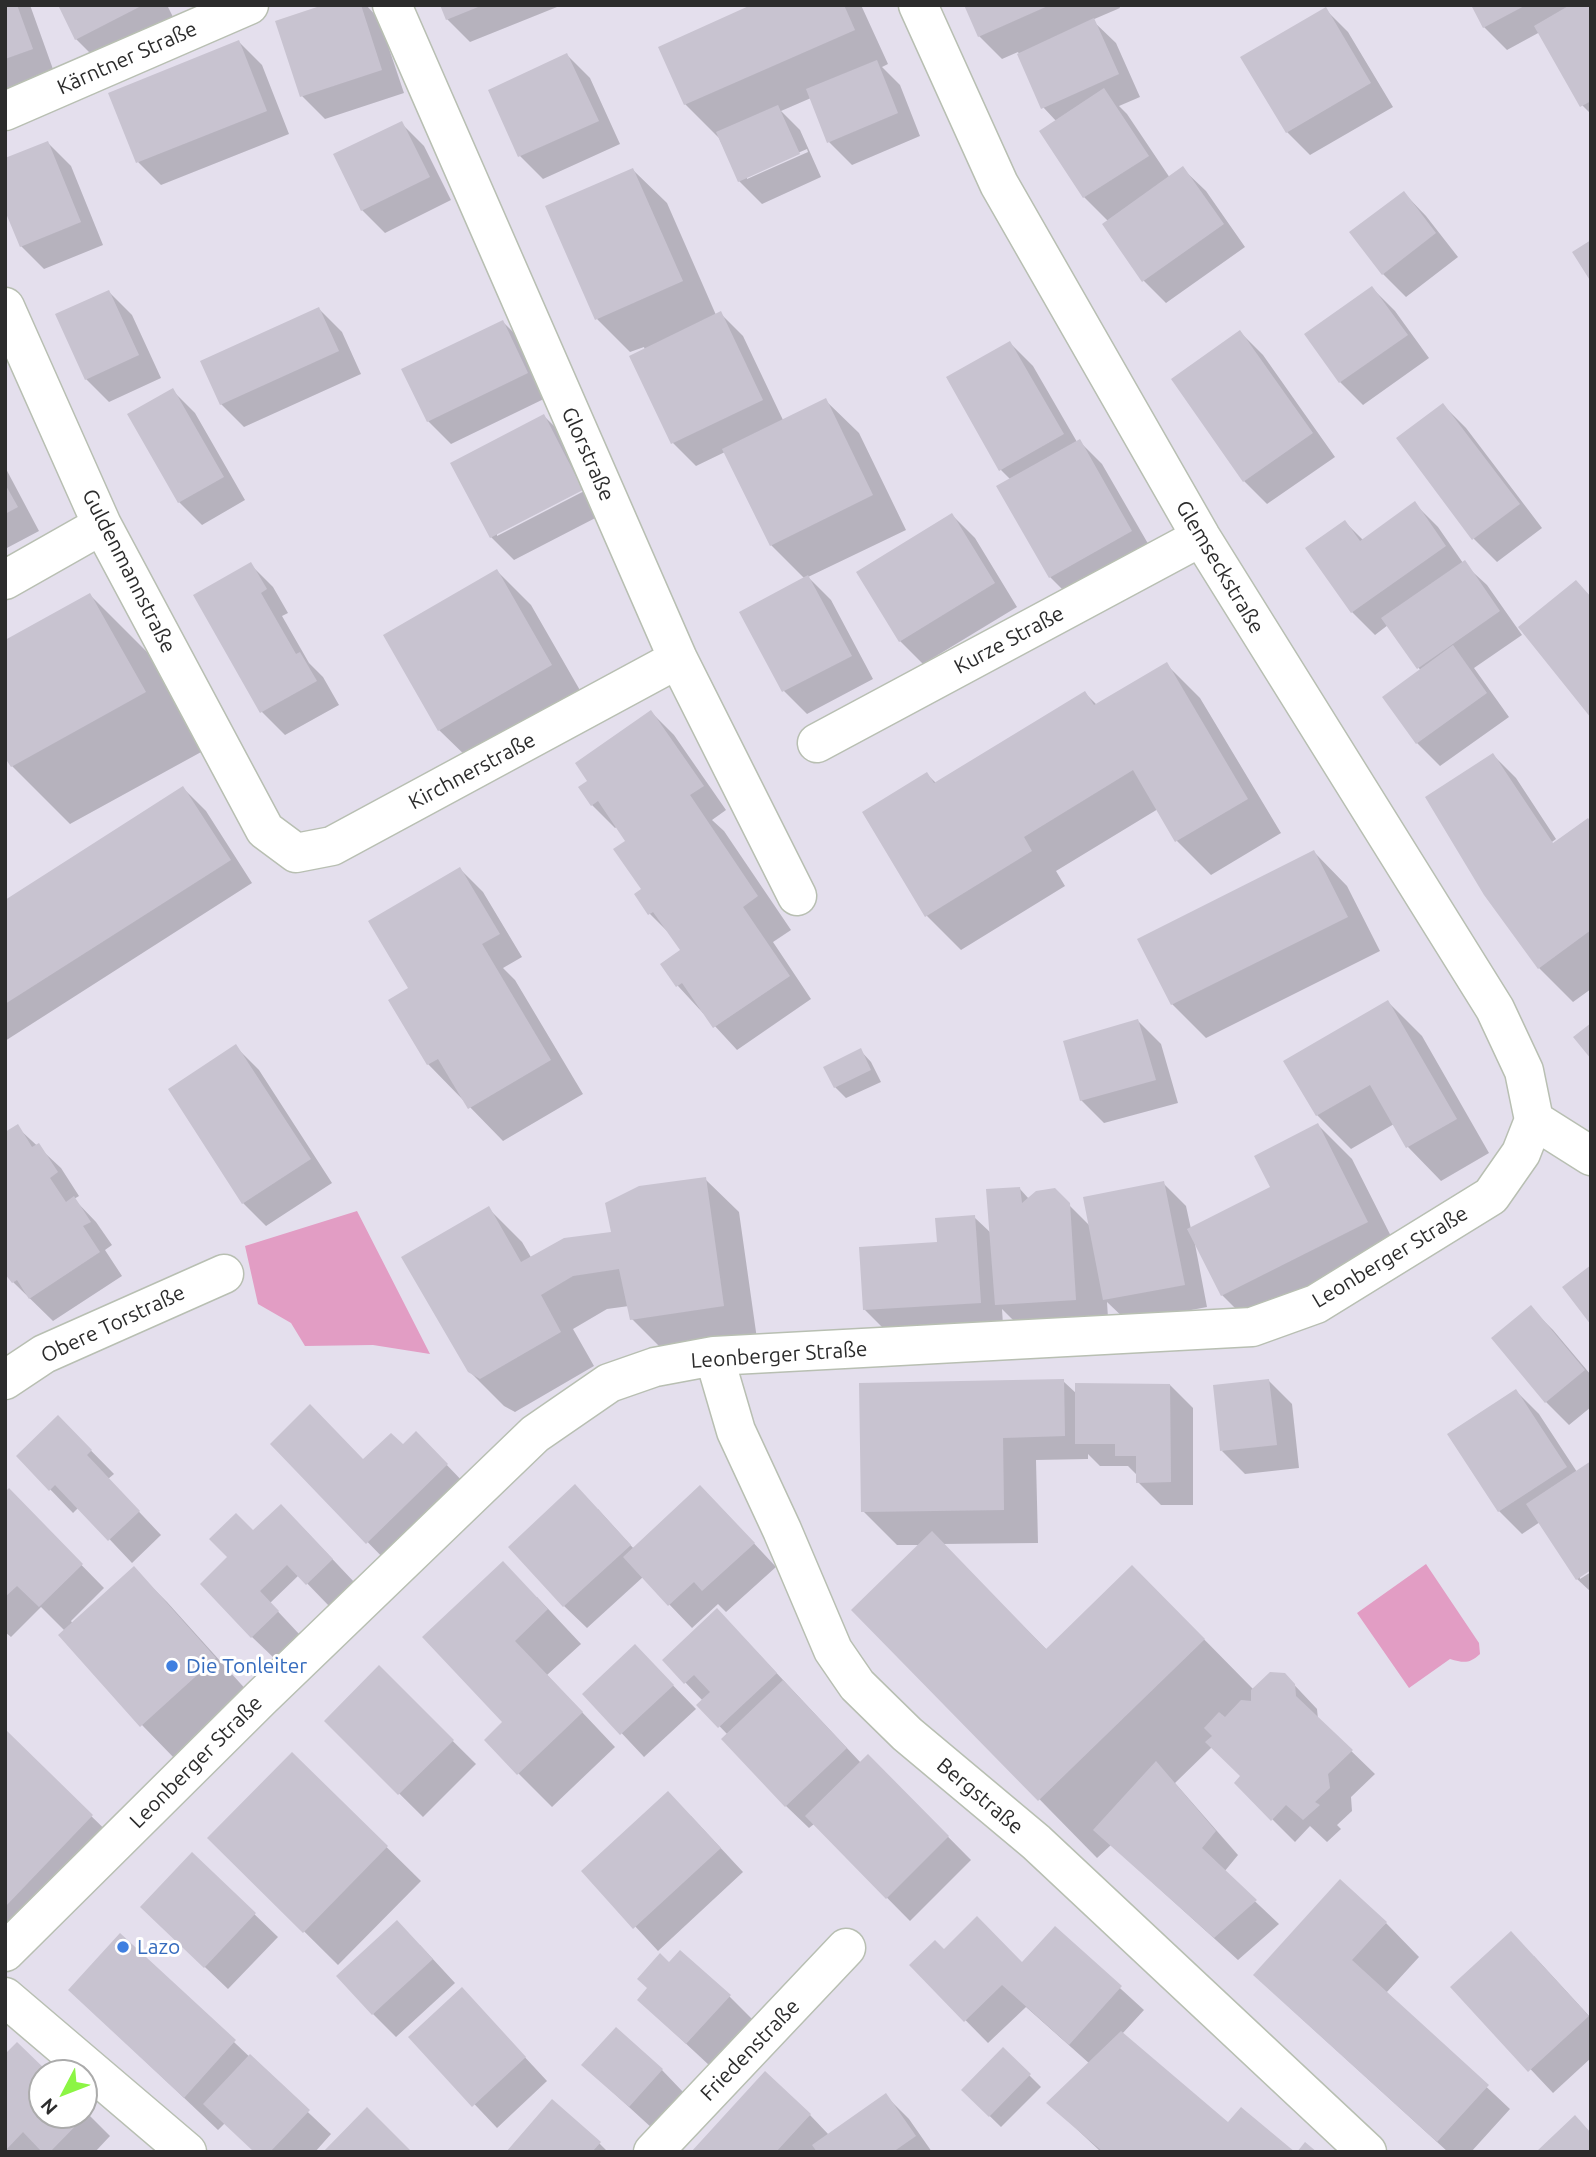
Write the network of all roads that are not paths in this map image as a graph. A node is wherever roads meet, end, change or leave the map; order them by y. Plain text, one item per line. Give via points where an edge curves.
1 (249, 5) edge
2 (392, 5) edge
3 (918, 5) edge
4 (5, 111) edge
5 (5, 307) edge
6 (102, 525) junction
7 (1201, 537) junction
8 (5, 580) edge
9 (678, 659) junction
10 (817, 743) dead end
11 (265, 830) joint
12 (797, 896) dead end
13 (1534, 1120) junction
14 (1591, 1156) edge
15 (224, 1274) dead end
16 (714, 1356) junction
17 (5, 1380) edge
18 (846, 1948) dead end
19 (5, 1952) edge
20 (5, 1997) edge
21 (187, 2152) edge
22 (653, 2152) edge
23 (1367, 2152) edge

1 - 4 street, Kärntner Straße
2 - 9 street, Glorstraße
3 - 7 street, Glemseckstraße via 999,184
5 - 6 street, Guldenmannstraße
6 - 8 street
6 - 11 street, Guldenmannstraße
7 - 10 street, Kurze Straße
7 - 13 street, Glemseckstraße via 1495,1009 1524,1070
9 - 11 street, Kirchnerstraße via 332,846 296,853
9 - 12 street, Glorstraße
13 - 14 street
13 - 16 street, Leonberger Straße via 1521,1153 1491,1196 1316,1304 1252,1327
15 - 17 street, Obere Torstraße via 44,1354
16 - 19 street, Leonberger Straße via 655,1367 609,1383 536,1434
16 - 23 street, Bergstraße via 736,1431 833,1650 857,1685 1036,1842
18 - 22 street, Friedenstraße
20 - 21 street

